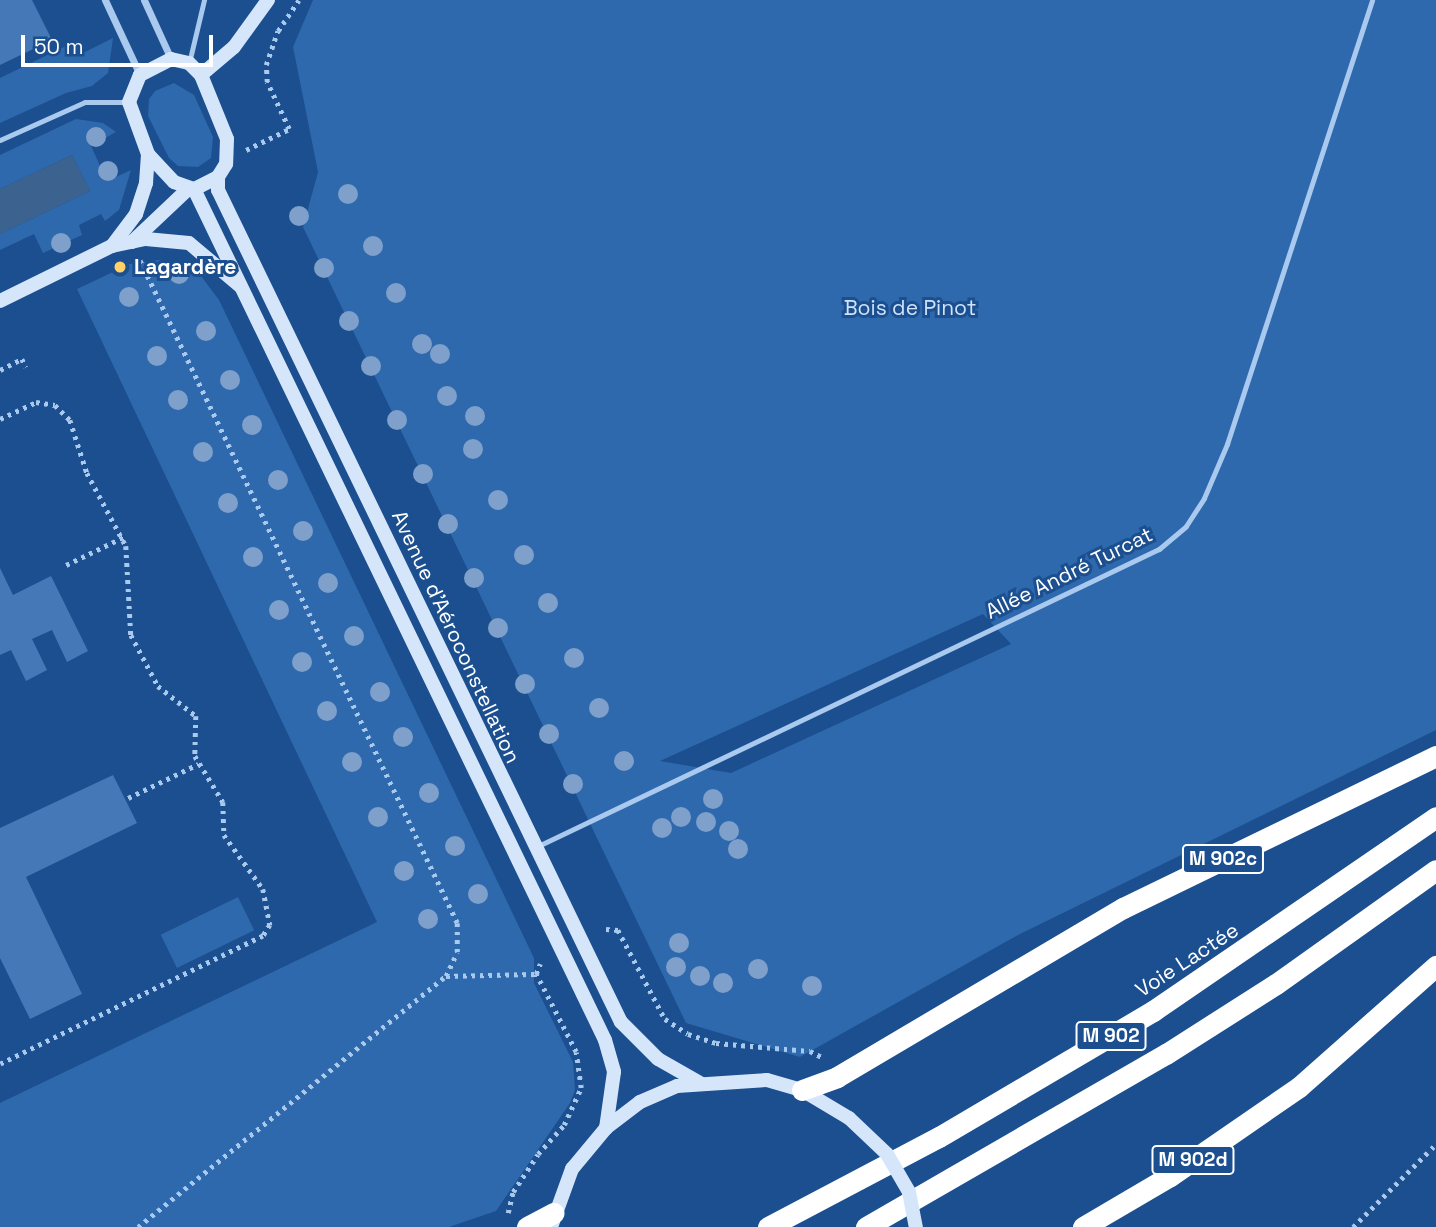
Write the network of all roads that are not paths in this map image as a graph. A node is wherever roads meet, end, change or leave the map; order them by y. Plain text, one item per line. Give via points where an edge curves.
1 (105, 0) edge
2 (111, 0) edge
3 (144, 0) edge
4 (204, 0) edge
5 (268, 0) edge
6 (1372, 0) edge
7 (112, 14) junction
8 (172, 59) junction
9 (189, 63) junction
10 (140, 75) junction
11 (201, 75) junction
12 (129, 102) junction
13 (0, 140) edge
14 (148, 154) junction
15 (218, 177) junction
16 (191, 189) junction
17 (131, 243) junction
18 (112, 246) junction
19 (245, 290) junction
20 (0, 301) edge
21 (1436, 756) edge
22 (1436, 817) edge
23 (533, 848) junction
24 (1436, 870) edge
25 (1436, 965) edge
26 (700, 1083) junction
27 (802, 1090) junction
28 (606, 1128) junction
29 (552, 1220) edge
30 (527, 1227) edge
31 (768, 1227) edge
32 (866, 1227) edge
33 (916, 1227) edge
34 (1083, 1227) edge

1 - 7 street
2 - 7 lane
3 - 8 street
4 - 9 lane
5 - 11 street via 234,47
6 - 23 lane, Allée André Turcat via 1227,444 1205,498 1186,526 1159,549
7 - 10 street
8 - 9 street
8 - 10 street
9 - 11 street
10 - 12 street
11 - 15 street via 226,139 226,164
12 - 13 lane via 85,102
12 - 14 street
14 - 16 street via 167,176
14 - 18 street via 146,184 136,214
15 - 16 street
15 - 23 street, Avenue d'Aéroconstellation via 218,190
16 - 17 street
16 - 19 street, Avenue d'Aéroconstellation
17 - 18 street
17 - 19 street via 168,239 189,243
18 - 20 street
19 - 28 street, Avenue d'Aéroconstellation via 605,1040 614,1072
21 - 27 highway, M 902c via 1123,908 837,1077
22 - 31 highway, Voie Lactée / M 902 via 1153,1012 939,1137
23 - 26 street, Avenue d'Aéroconstellation via 621,1022 658,1059
24 - 32 highway, M 902 via 1276,984 1166,1054
25 - 34 highway, M 902d via 1299,1087 1170,1176
26 - 27 street via 767,1080
26 - 28 street via 677,1086 640,1102
27 - 33 street, bridge via 849,1118 887,1154 909,1192
28 - 29 street via 572,1169
29 - 30 highway

